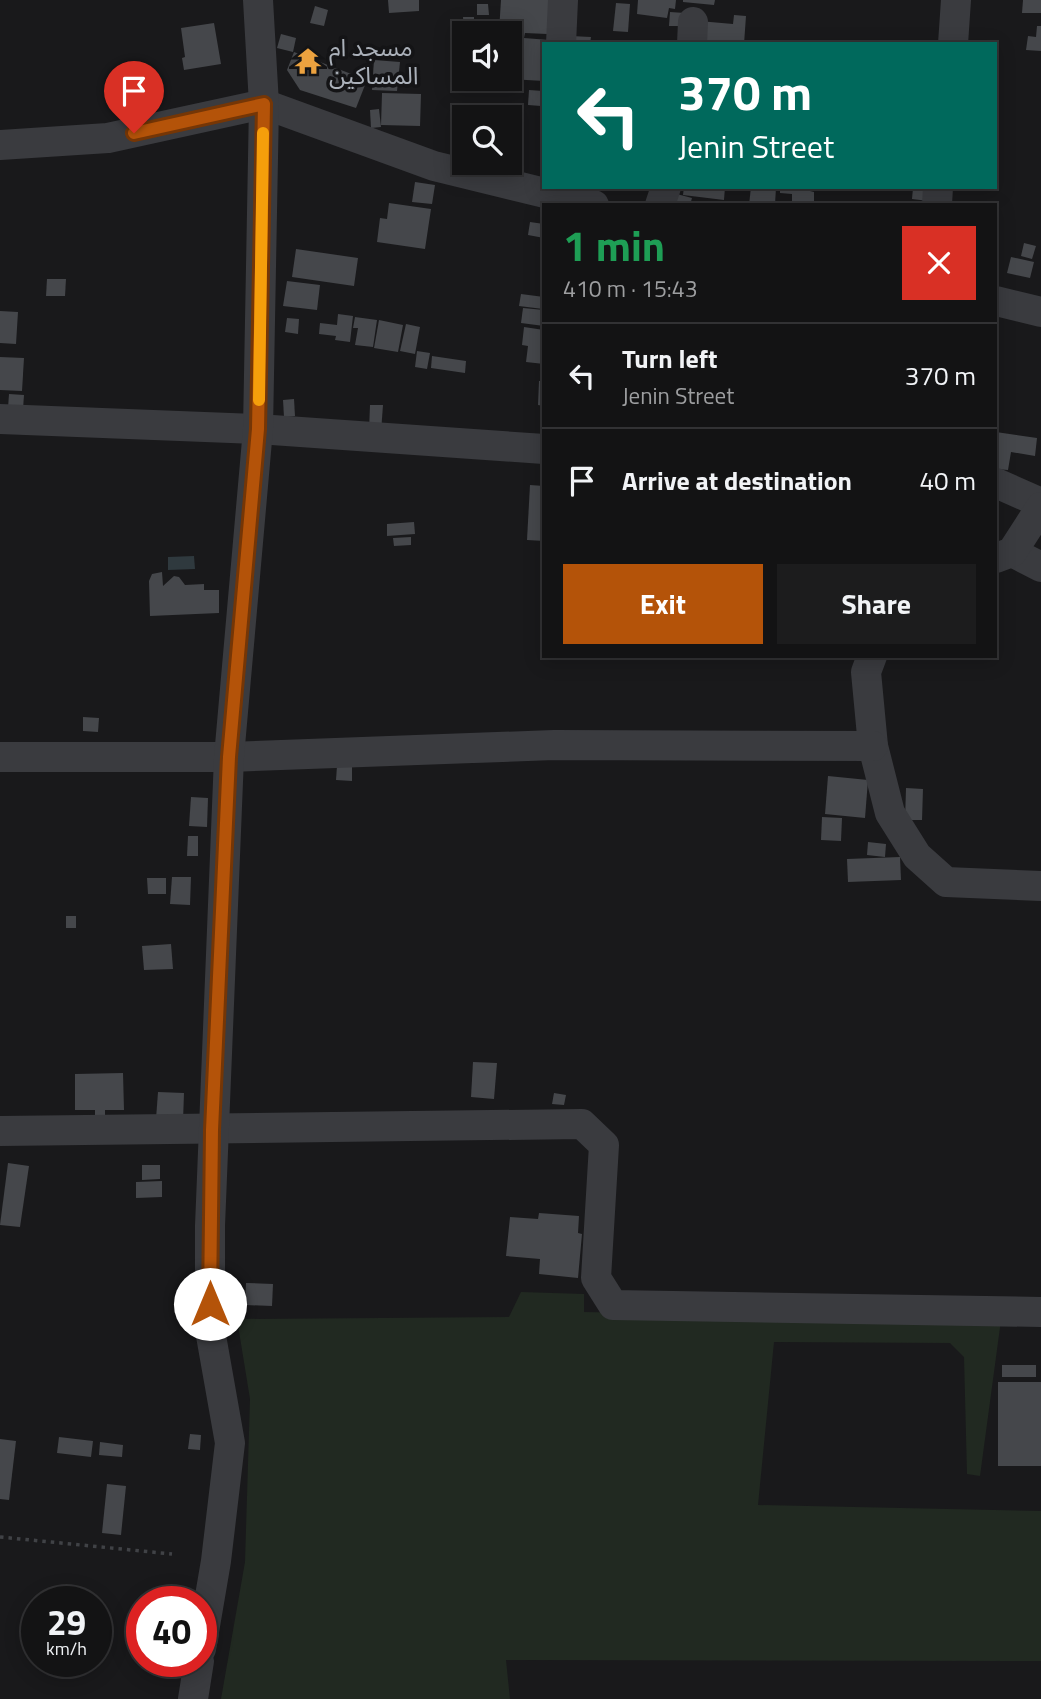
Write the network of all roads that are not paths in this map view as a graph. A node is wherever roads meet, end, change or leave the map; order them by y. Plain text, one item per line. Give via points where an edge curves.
1 (258, 0) edge
2 (564, 0) edge
3 (956, 0) edge
4 (561, 42) edge
5 (953, 42) edge
6 (264, 104) junction
7 (0, 145) edge
8 (542, 188) edge
9 (554, 191) edge
10 (588, 203) edge
11 (997, 301) edge
12 (1041, 312) edge
13 (0, 419) edge
14 (258, 429) junction
15 (542, 449) edge
16 (997, 483) edge
17 (1041, 505) edge
18 (1004, 555) edge
19 (1041, 568) edge
20 (871, 658) edge
21 (873, 746) junction
22 (0, 757) edge
23 (229, 757) junction
24 (1041, 886) edge
25 (212, 1130) junction
26 (0, 1131) edge
27 (1041, 1312) edge
28 (212, 1586) edge
29 (196, 1677) edge
30 (193, 1699) edge

1 - 6 street
2 - 4 street
3 - 5 street
6 - 7 street via 108,138
6 - 8 street via 434,166
6 - 14 street
9 - 10 street
11 - 12 street
13 - 14 street
14 - 15 street
14 - 23 street
16 - 17 street
17 - 18 street
18 - 19 street
20 - 21 street via 866,672
21 - 23 street via 554,745
21 - 24 street via 890,813 916,856 946,882
22 - 23 street
23 - 25 street
25 - 26 street
25 - 27 street via 582,1124 604,1145 596,1278 613,1306
25 - 28 street via 210,1330 230,1443
29 - 30 street

